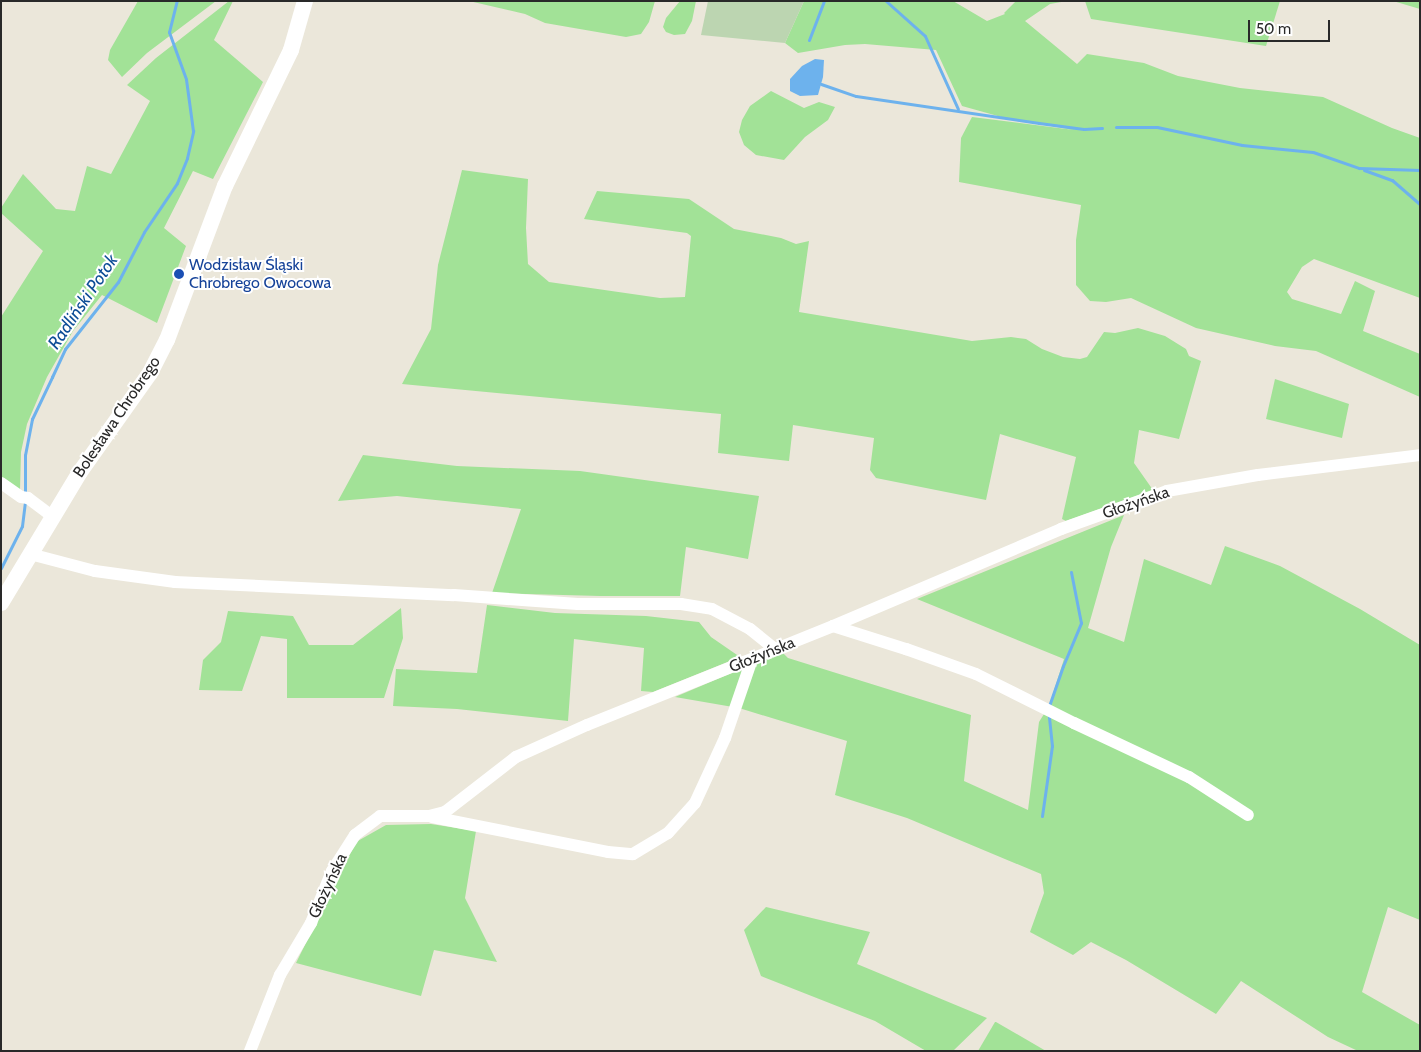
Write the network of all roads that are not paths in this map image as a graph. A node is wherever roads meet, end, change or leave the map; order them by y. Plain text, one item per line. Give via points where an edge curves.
1 (305, 1) edge
2 (1420, 455) edge
3 (1, 483) edge
4 (52, 516) junction
5 (30, 554) junction
6 (1, 603) edge
7 (833, 626) junction
8 (776, 650) junction
9 (752, 660) junction
10 (1248, 815) dead end
11 (430, 816) junction
12 (250, 1051) edge

1 - 4 street, Bolesława Chrobrego via 290,50 225,186 166,340 150,373
2 - 7 street, Głożyńska via 1258,475 1167,491 1061,528
3 - 4 street
4 - 5 street, Bolesława Chrobrego
5 - 6 street, Bolesława Chrobrego
5 - 8 street via 95,571 175,582 578,604 681,604 712,609 750,629
7 - 8 street, Głożyńska
7 - 10 street via 976,674 1188,777
8 - 9 street, Głożyńska
9 - 11 street, Głożyńska via 587,725 516,757 445,812
9 - 11 street via 725,738 695,802 668,833 633,854 599,851
11 - 12 street, Głożyńska via 380,816 354,835 332,871 311,923 280,975

